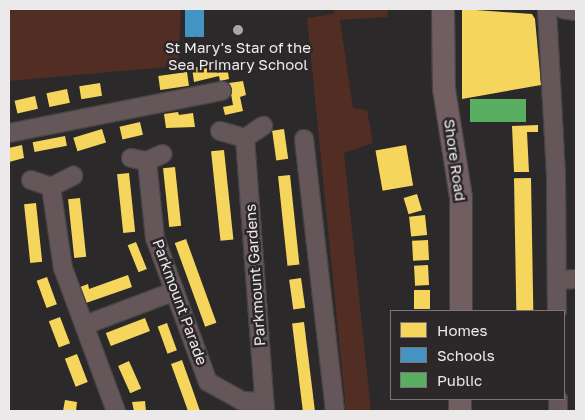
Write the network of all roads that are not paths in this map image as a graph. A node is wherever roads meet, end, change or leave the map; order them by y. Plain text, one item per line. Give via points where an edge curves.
1 (443, 9) edge
2 (547, 9) edge
3 (563, 9) edge
4 (576, 11) edge
5 (222, 91) dead end
6 (263, 126) dead end
7 (220, 131) dead end
8 (9, 133) edge
9 (244, 138) junction
10 (304, 139) dead end
11 (163, 154) dead end
12 (73, 176) dead end
13 (31, 180) dead end
14 (51, 187) junction
15 (576, 279) edge
16 (557, 280) junction
17 (175, 291) junction
18 (461, 310) edge
19 (557, 310) edge
20 (85, 325) junction
21 (265, 406) edge
22 (116, 411) edge
23 (335, 411) edge

1 - 18 main road, Shore Road via 444,89 461,198
2 - 16 street
3 - 4 street
5 - 8 street
6 - 9 street
7 - 9 street
9 - 21 street, Parkmount Gardens
10 - 23 street
11 - 17 street, Parkmount Parade via 139,159 155,238
12 - 14 street
13 - 14 street
14 - 20 street via 63,268
15 - 16 street
16 - 19 street
17 - 20 street
17 - 21 street, Parkmount Parade via 208,382 242,401
20 - 22 street

